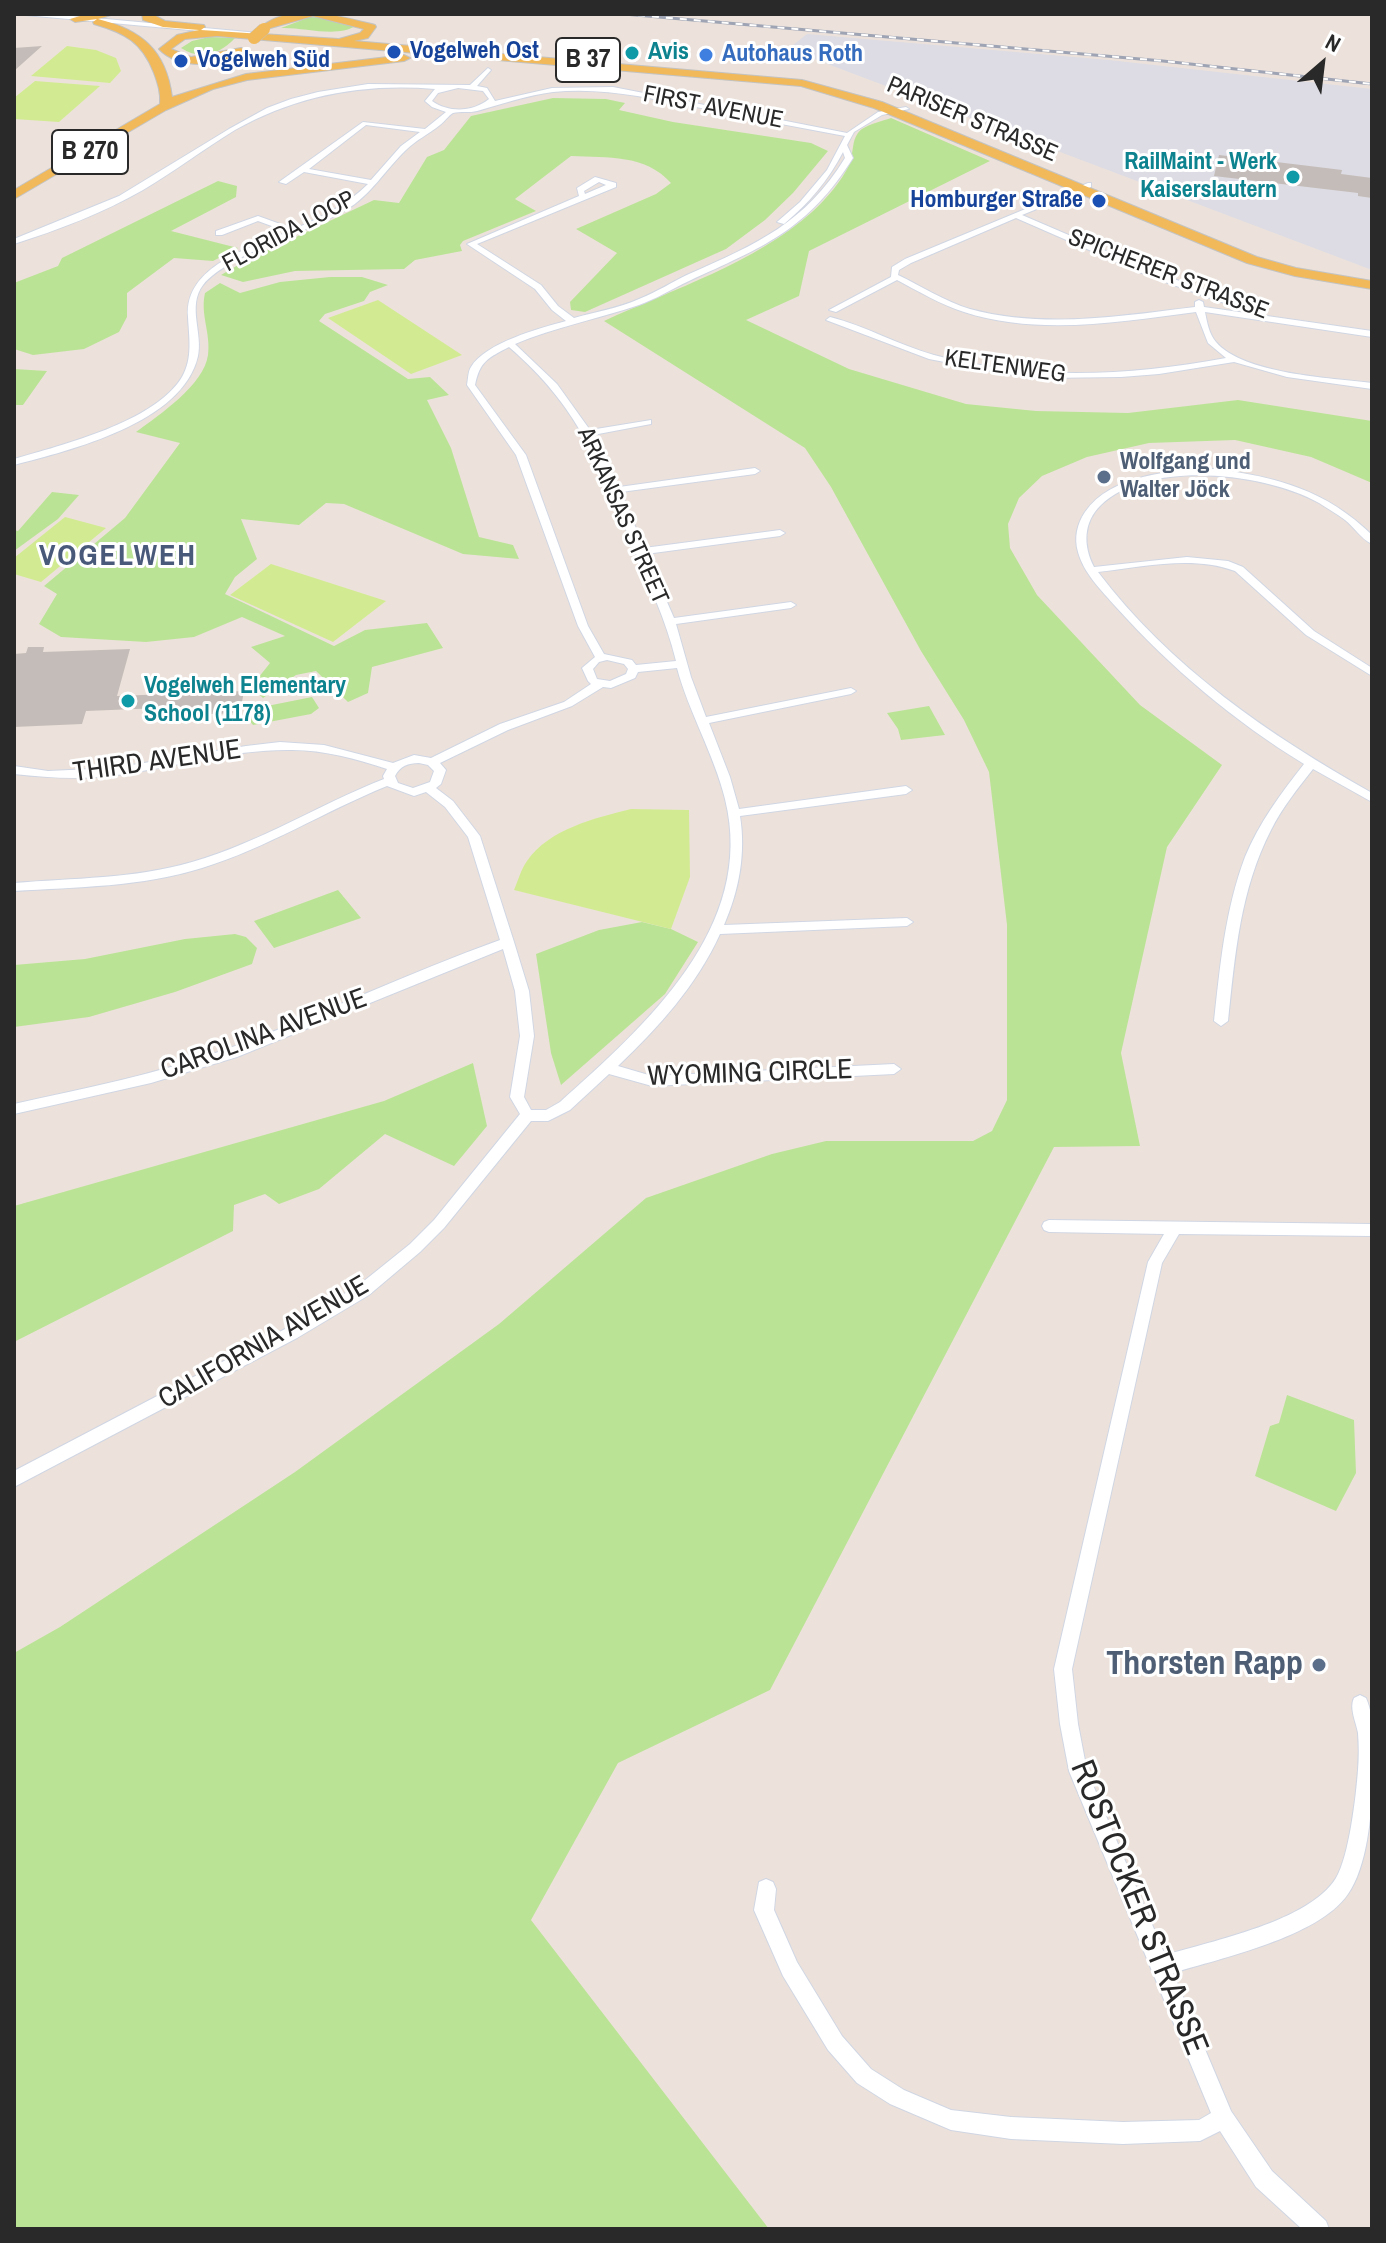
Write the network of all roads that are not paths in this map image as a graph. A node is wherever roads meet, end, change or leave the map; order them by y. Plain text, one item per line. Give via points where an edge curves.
1 (109, 14) edge
2 (147, 14) edge
3 (310, 14) edge
4 (316, 14) edge
5 (347, 14) edge
6 (16, 15) edge
7 (75, 19) junction
8 (98, 22) junction
9 (264, 26) edge
10 (296, 38) junction
11 (336, 39) junction
12 (431, 47) junction
13 (477, 53) junction
14 (247, 57) junction
15 (488, 70) dead end
16 (389, 85) junction
17 (473, 86) junction
18 (444, 88) junction
19 (492, 94) junction
20 (529, 95) junction
21 (428, 98) junction
22 (489, 104) junction
23 (165, 107) junction
24 (451, 111) junction
25 (898, 111) junction
26 (425, 131) junction
27 (848, 135) junction
28 (303, 170) junction
29 (283, 182) dead end
30 (373, 183) junction
31 (1083, 187) junction
32 (14, 195) edge
33 (583, 197) dead end
34 (1015, 215) junction
35 (294, 232) junction
36 (219, 233) dead end
37 (14, 242) edge
38 (895, 278) junction
39 (1372, 279) edge
40 (1372, 285) edge
41 (1206, 294) junction
42 (1200, 309) junction
43 (572, 321) junction
44 (1325, 327) junction
45 (1372, 334) edge
46 (510, 344) junction
47 (1234, 359) junction
48 (1372, 386) edge
49 (648, 422) dead end
50 (588, 433) junction
51 (14, 462) edge
52 (755, 471) dead end
53 (614, 490) junction
54 (780, 533) dead end
55 (1372, 541) edge
56 (640, 552) junction
57 (1091, 570) junction
58 (791, 605) dead end
59 (669, 622) junction
60 (601, 658) junction
61 (682, 664) junction
62 (633, 669) junction
63 (1372, 673) edge
64 (599, 684) junction
65 (851, 691) dead end
66 (704, 721) junction
67 (432, 762) junction
68 (1310, 764) junction
69 (394, 767) junction
70 (14, 770) edge
71 (390, 781) junction
72 (429, 788) junction
73 (906, 790) dead end
74 (1372, 798) edge
75 (735, 813) junction
76 (14, 887) edge
77 (907, 922) dead end
78 (717, 930) junction
79 (508, 942) junction
80 (1221, 1021) dead end
81 (608, 1068) junction
82 (894, 1069) dead end
83 (14, 1109) edge
84 (527, 1115) junction
85 (1049, 1226) dead end
86 (1175, 1228) junction
87 (1372, 1230) edge
88 (14, 1479) edge
89 (1360, 1704) dead end
90 (766, 1889) dead end
91 (1159, 1967) junction
92 (1224, 2118) junction
93 (1318, 2229) edge

1 - 7 main road
2 - 9 main road via 149,20 163,24
3 - 9 main road
4 - 11 main road via 371,27 364,36
5 - 12 main road via 378,23 407,42
6 - 7 main road, PARISER STRASSE
6 - 8 main road, PARISER STRASSE
7 - 9 main road, PARISER STRASSE
8 - 9 main road, PARISER STRASSE
8 - 23 main road via 147,43 167,94
9 - 10 main road, PARISER STRASSE / B 37
9 - 11 main road, PARISER STRASSE / B 37
9 - 14 main road, B 270
9 - 14 main road via 192,35 165,49 195,60
10 - 13 main road, PARISER STRASSE / B 37
10 - 14 main road via 314,44 317,55 288,66
11 - 12 main road, PARISER STRASSE / B 37
12 - 25 main road, PARISER STRASSE / B 37 via 779,76 843,88
13 - 23 main road via 246,77
13 - 25 main road, PARISER STRASSE / B 37 via 777,79 847,93
14 - 23 main road, B 270
15 - 17 street
16 - 18 street
16 - 21 street
16 - 37 street via 348,89 271,109 120,199
17 - 18 street
17 - 19 street
18 - 21 street
19 - 20 street, FIRST AVENUE
19 - 22 street
20 - 22 street, FIRST AVENUE
20 - 27 street, FIRST AVENUE via 570,89 636,92
21 - 24 street via 433,106
22 - 24 street, FIRST AVENUE
23 - 32 main road, B 270
24 - 26 street, FLORIDA LOOP
25 - 27 street
25 - 31 main road, PARISER STRASSE / B 37
26 - 28 street via 365,123
26 - 30 street, FLORIDA LOOP
27 - 43 street via 819,186 791,220 744,253 645,300
28 - 29 street
28 - 30 street
30 - 35 street, FLORIDA LOOP via 348,205
31 - 34 street
31 - 39 main road, PARISER STRASSE / B 37 via 1259,254
31 - 40 main road, PARISER STRASSE / B 37 via 1252,260
33 - 43 street via 471,244 538,287
34 - 38 street via 900,265 893,271
34 - 41 street, SPICHERER STRASSE
35 - 36 street via 258,218
35 - 51 street, FLORIDA LOOP via 233,260 197,287 190,303 192,364 166,397 106,433
38 - 42 street via 965,310 1016,321 1096,322
38 - 47 street, KELTENWEG via 831,315 941,360 1034,376 1122,375
41 - 42 street
41 - 44 street, SPICHERER STRASSE
42 - 44 street, SPICHERER STRASSE
42 - 47 street via 1212,343
43 - 46 street
44 - 45 street, SPICHERER STRASSE
46 - 50 street, ARKANSAS STREET
46 - 60 street via 478,363 471,385 521,455 583,626
47 - 48 street, KELTENWEG
49 - 50 street
50 - 53 street, ARKANSAS STREET
52 - 53 street
53 - 56 street, ARKANSAS STREET
54 - 56 street
55 - 57 street via 1341,513 1290,487 1228,473 1169,473 1122,487 1093,507 1081,537
56 - 59 street, ARKANSAS STREET
57 - 63 street via 1199,561 1230,564 1310,633
57 - 68 street via 1176,665
58 - 59 street
59 - 61 street, ARKANSAS STREET
60 - 62 street via 624,659
60 - 64 street via 586,673
61 - 62 street
61 - 66 street
62 - 64 street via 623,682
64 - 67 street via 568,704
65 - 66 street
66 - 75 street
67 - 69 street via 412,759
67 - 72 street via 441,774
68 - 74 street
68 - 80 street via 1263,828 1248,864 1233,918
69 - 70 street, THIRD AVENUE via 342,752 283,746 105,774 51,776
69 - 71 street
71 - 72 street via 406,792
71 - 76 street via 196,866 139,877
72 - 79 street via 474,836
73 - 75 street
75 - 78 street via 734,876
77 - 78 street
78 - 81 street via 682,992
79 - 83 street, CAROLINA AVENUE via 227,1054
79 - 84 street via 525,1012 525,1059 517,1097
81 - 82 street, WYOMING CIRCLE via 652,1081
81 - 84 street via 557,1112
84 - 88 street, CALIFORNIA AVENUE via 439,1224 364,1290
85 - 86 street
86 - 87 street
86 - 91 street, ROSTOCKER STRASSE via 1155,1262 1063,1669 1078,1771
89 - 91 street via 1368,1728 1368,1774 1350,1867 1340,1889 1322,1906 1280,1929
90 - 92 street via 764,1910 790,1969 835,2043 864,2076 897,2097 951,2120 1011,2128 1200,2130
91 - 92 street, ROSTOCKER STRASSE
92 - 93 street, ROSTOCKER STRASSE via 1264,2179

